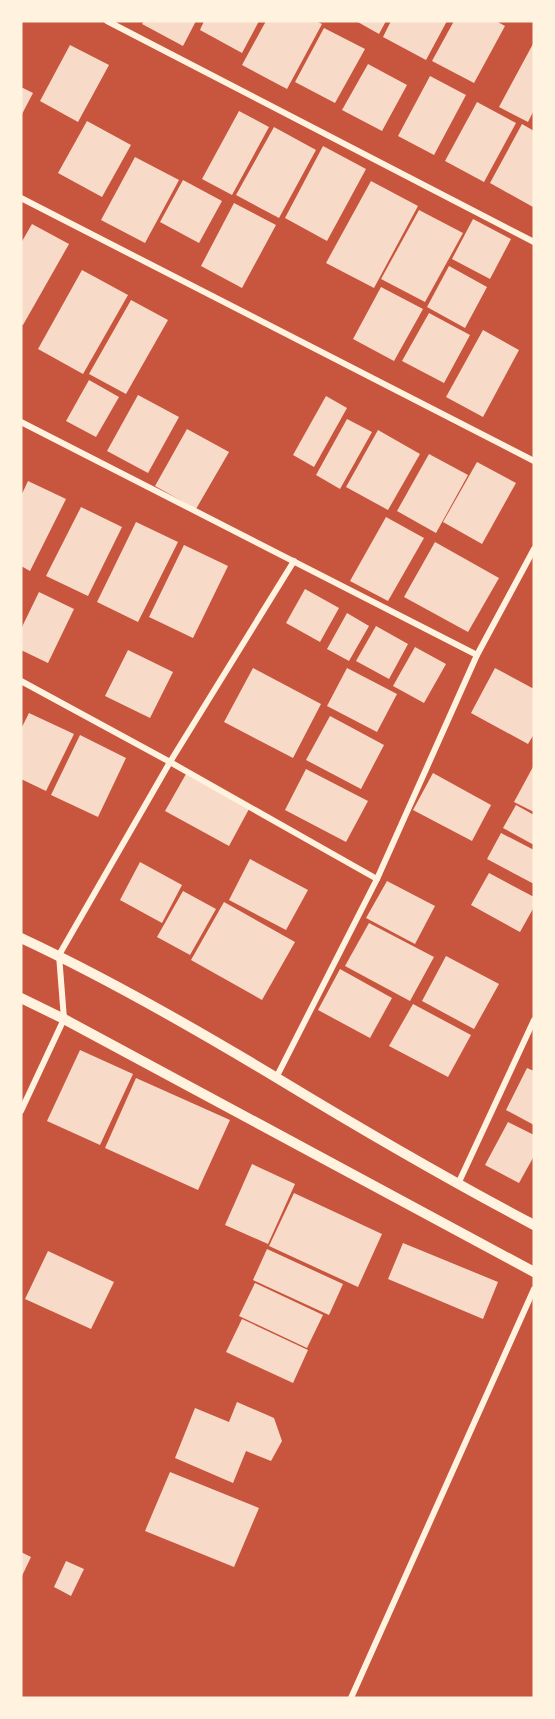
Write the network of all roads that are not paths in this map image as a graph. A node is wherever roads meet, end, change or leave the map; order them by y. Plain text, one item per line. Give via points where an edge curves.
1 (107, 21) edge
2 (21, 198) edge
3 (534, 242) edge
4 (21, 422) edge
5 (534, 461) edge
6 (534, 549) edge
7 (294, 561) junction
8 (477, 655) junction
9 (21, 681) edge
10 (170, 762) junction
11 (377, 879) junction
12 (21, 938) edge
13 (59, 956) junction
14 (21, 998) edge
15 (64, 1019) junction
16 (534, 1020) edge
17 (276, 1078) junction
18 (21, 1111) edge
19 (458, 1184) junction
20 (534, 1225) edge
21 (534, 1272) edge
22 (534, 1289) edge
23 (351, 1698) edge

1 - 3 street
2 - 5 street
4 - 7 street
6 - 8 street
7 - 8 street
7 - 10 street
8 - 11 street
9 - 10 street
10 - 11 street
10 - 13 street
11 - 17 street
12 - 13 street
13 - 15 street
13 - 17 street via 221,1043
14 - 15 street
15 - 18 street
15 - 21 street
16 - 19 street
17 - 19 street
19 - 20 street
22 - 23 street

